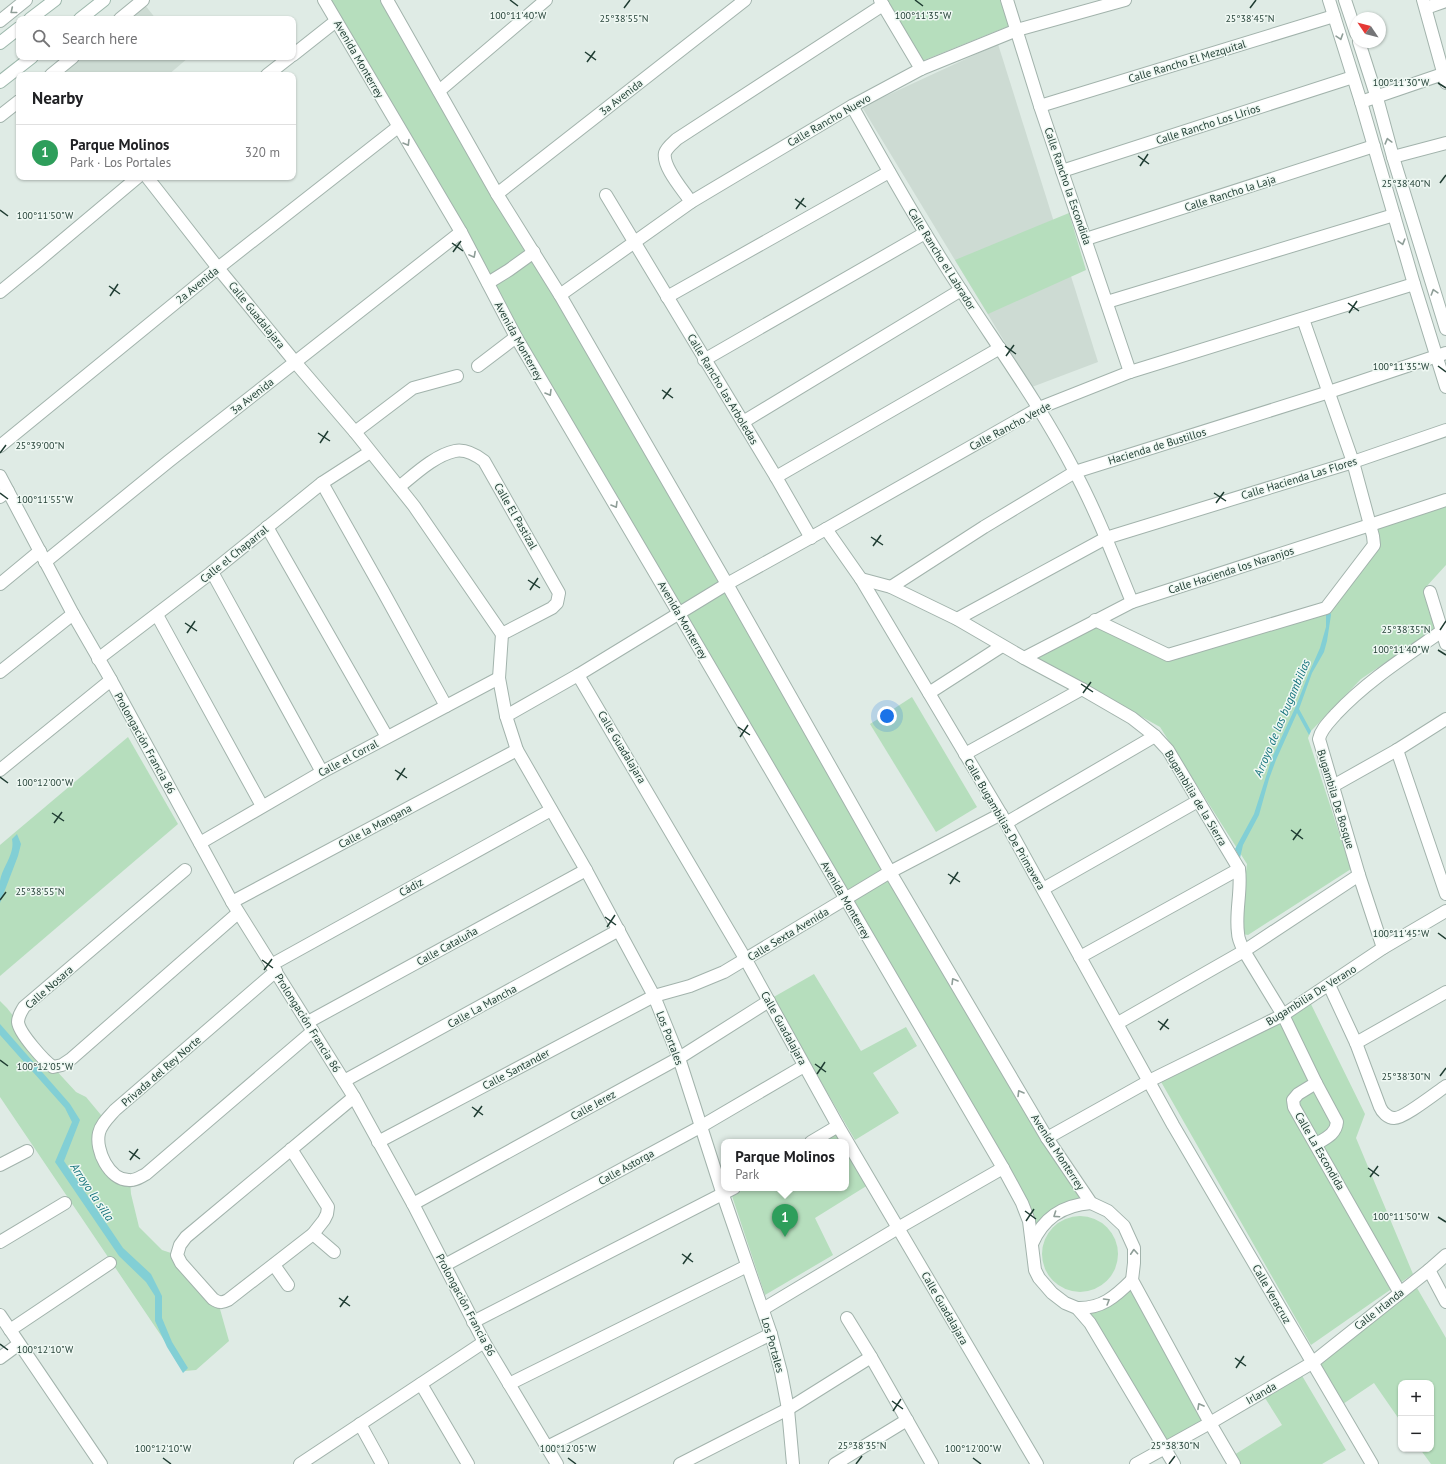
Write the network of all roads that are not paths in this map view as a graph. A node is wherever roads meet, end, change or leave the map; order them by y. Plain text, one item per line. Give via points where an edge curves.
1 (26, 0) edge
2 (55, 0) edge
3 (104, 0) edge
4 (144, 0) edge
5 (324, 0) edge
6 (387, 0) edge
7 (546, 0) edge
8 (745, 0) edge
9 (1007, 0) edge
10 (1124, 0) edge
11 (1329, 0) edge
12 (1345, 0) edge
13 (1446, 1) edge
14 (882, 3) edge
15 (1424, 4) edge
16 (1350, 15) edge
17 (34, 16) edge
18 (84, 16) edge
19 (124, 16) edge
20 (1334, 16) junction
21 (0, 21) edge
22 (336, 21) junction
23 (16, 30) edge
24 (1017, 30) junction
25 (0, 43) edge
26 (1361, 48) edge
27 (296, 53) edge
28 (28, 60) edge
29 (70, 60) edge
30 (286, 60) edge
31 (921, 69) junction
32 (57, 72) edge
33 (272, 72) edge
34 (1445, 76) edge
35 (1353, 77) junction
36 (0, 82) edge
37 (439, 91) junction
38 (1377, 98) junction
39 (1361, 102) junction
40 (16, 103) edge
41 (852, 106) junction
42 (1040, 106) junction
43 (0, 116) edge
44 (398, 127) junction
45 (1446, 143) edge
46 (1374, 146) junction
47 (1393, 157) junction
48 (889, 172) junction
49 (1062, 172) junction
50 (134, 180) edge
51 (149, 180) edge
52 (497, 194) junction
53 (606, 195) dead end
54 (691, 202) junction
55 (1394, 215) junction
56 (461, 232) junction
57 (925, 233) junction
58 (1086, 239) junction
59 (634, 242) junction
60 (534, 252) junction
61 (218, 268) junction
62 (488, 283) junction
63 (1414, 284) junction
64 (961, 290) junction
65 (0, 292) edge
66 (560, 295) junction
67 (667, 297) junction
68 (1107, 302) junction
69 (1303, 319) junction
70 (1446, 329) edge
71 (516, 337) junction
72 (1000, 348) junction
73 (1441, 354) edge
74 (704, 360) junction
75 (295, 362) junction
76 (478, 366) dead end
77 (1130, 372) junction
78 (456, 376) dead end
79 (1446, 388) edge
80 (1329, 392) junction
81 (1039, 408) junction
82 (743, 422) junction
83 (1446, 430) edge
84 (355, 432) junction
85 (0, 446) edge
86 (370, 452) junction
87 (1353, 462) junction
88 (1075, 472) junction
89 (0, 476) edge
90 (776, 477) junction
91 (322, 483) junction
92 (399, 487) junction
93 (4, 494) edge
94 (1446, 500) edge
95 (1370, 526) junction
96 (266, 527) junction
97 (826, 529) junction
98 (811, 538) junction
99 (1106, 538) junction
100 (43, 556) junction
101 (212, 572) junction
102 (860, 579) junction
103 (0, 584) edge
104 (727, 584) junction
105 (891, 587) junction
106 (1430, 592) dead end
107 (1132, 602) junction
108 (678, 612) junction
109 (72, 614) junction
110 (157, 615) junction
111 (957, 619) junction
112 (1095, 620) junction
113 (1442, 631) junction
114 (502, 634) junction
115 (1446, 644) edge
116 (1002, 646) junction
117 (1024, 658) junction
118 (98, 659) junction
119 (0, 672) edge
120 (578, 675) junction
121 (499, 678) junction
122 (110, 680) junction
123 (1082, 688) junction
124 (929, 693) junction
125 (446, 706) junction
126 (506, 716) junction
127 (1446, 719) edge
128 (1155, 736) junction
129 (387, 737) junction
130 (517, 750) junction
131 (1397, 750) junction
132 (965, 754) junction
133 (0, 770) edge
134 (322, 772) junction
135 (1333, 786) junction
136 (1198, 801) junction
137 (262, 806) junction
138 (551, 810) junction
139 (1004, 818) junction
140 (200, 842) junction
141 (1238, 869) junction
142 (185, 870) dead end
143 (586, 870) junction
144 (890, 872) junction
145 (1359, 875) junction
146 (1043, 889) junction
147 (1446, 894) edge
148 (845, 899) junction
149 (232, 902) junction
150 (1446, 910) edge
151 (238, 913) junction
152 (619, 930) junction
153 (1383, 948) junction
154 (1244, 951) junction
155 (1080, 957) junction
156 (746, 960) junction
157 (273, 968) junction
158 (1329, 985) junction
159 (1446, 992) edge
160 (654, 996) junction
161 (769, 1001) junction
162 (1283, 1015) junction
163 (1118, 1023) junction
164 (310, 1026) junction
165 (1356, 1043) junction
166 (678, 1058) junction
167 (804, 1066) junction
168 (344, 1081) junction
169 (1149, 1081) junction
170 (1316, 1084) junction
171 (1446, 1086) edge
172 (354, 1097) junction
173 (1173, 1125) joint
174 (700, 1126) junction
175 (838, 1126) junction
176 (1047, 1138) junction
177 (816, 1139) edge
178 (846, 1139) edge
179 (378, 1142) junction
180 (1316, 1144) junction
181 (849, 1145) edge
182 (291, 1149) junction
183 (27, 1151) dead end
184 (0, 1165) edge
185 (1003, 1168) junction
186 (130, 1180) joint
187 (729, 1191) edge
188 (722, 1195) junction
189 (66, 1203) dead end
190 (1091, 1203) junction
191 (413, 1204) junction
192 (898, 1228) junction
193 (313, 1234) junction
194 (0, 1242) edge
195 (1032, 1244) junction
196 (334, 1252) dead end
197 (1446, 1255) edge
198 (110, 1263) dead end
199 (274, 1265) junction
200 (445, 1265) junction
201 (747, 1266) junction
202 (1429, 1270) junction
203 (1132, 1280) junction
204 (288, 1285) dead end
205 (1400, 1293) junction
206 (1446, 1302) edge
207 (1077, 1308) junction
208 (762, 1309) junction
209 (0, 1315) edge
210 (847, 1318) dead end
211 (473, 1322) junction
212 (10, 1330) junction
213 (771, 1334) junction
214 (484, 1342) junction
215 (19, 1344) junction
216 (871, 1357) junction
217 (0, 1358) edge
218 (1312, 1363) junction
219 (421, 1384) junction
220 (509, 1384) junction
221 (788, 1409) junction
222 (907, 1420) junction
223 (1210, 1423) junction
224 (360, 1424) junction
225 (548, 1447) junction
226 (1165, 1448) junction
227 (101, 1464) edge
228 (300, 1464) edge
229 (382, 1464) edge
230 (468, 1464) edge
231 (557, 1464) edge
232 (680, 1464) edge
233 (793, 1464) edge
234 (835, 1464) edge
235 (932, 1464) edge
236 (1037, 1464) edge
237 (1136, 1464) edge
238 (1174, 1464) edge
239 (1234, 1464) edge
240 (1372, 1464) edge

1 -> 21 street
2 - 17 street
3 - 18 street
4 - 19 street
5 - 22 street, Avenida Monterrey
6 - 37 street, Avenida Monterrey
7 - 37 street
8 - 52 street, 3a Avenida
9 - 24 street, Calle Rancho la Escondida
10 - 24 street, Calle Rancho Nuevo
11 - 20 street
12 - 16 street
13 - 15 street
14 - 31 street
14 - 54 street via 677,139 666,151 665,159 667,167
15 - 34 street
20 -> 35 street
20 - 42 street, Calle Rancho El Mezquital
22 - 27 street
22 - 44 street, Avenida Monterrey
23 - 25 street
24 - 31 street, Calle Rancho Nuevo
24 - 42 street, Calle Rancho la Escondida
26 - 38 street
28 - 36 street
29 - 32 street
30 - 33 street
31 - 41 street, Calle Rancho Nuevo
34 - 38 street
35 - 39 street
35 - 49 street, Calle Rancho Los LIrios
37 - 52 street, Avenida Monterrey
38 - 39 street
47 -> 38 street
39 - 46 street
40 - 43 street
41 - 48 street, Calle Rancho el Labrador
41 - 54 street, Calle Rancho Nuevo
42 - 49 street, Calle Rancho la Escondida
44 -> 56 street, Avenida Monterrey
44 - 61 street, 2a Avenida
45 - 47 street
46 - 55 street
46 - 58 street, Calle Rancho la Laja
70 -> 47 street
48 - 57 street, Calle Rancho el Labrador
48 - 67 street
49 - 58 street, Calle Rancho la Escondida
50 - 65 street
51 - 61 street, Calle Guadalajara
52 - 60 street, Avenida Monterrey
53 - 59 street, Calle Rancho las Arboledas
54 - 59 street, Calle Rancho Nuevo
55 -> 63 street
55 - 68 street
56 -> 62 street, Avenida Monterrey
56 - 75 street, 3a Avenida
57 - 64 street, Calle Rancho el Labrador
57 - 74 street
58 - 68 street, Calle Rancho la Escondida
59 - 66 street, Calle Rancho Nuevo
59 - 67 street, Calle Rancho las Arboledas
60 - 62 street
60 - 66 street, Avenida Monterrey
61 - 75 street, Calle Guadalajara
61 - 85 street, 2a Avenida
62 - 71 street, Avenida Monterrey
63 - 69 street, Calle Rancho Verde
63 - 73 street
64 - 72 street, Calle Rancho el Labrador
64 - 82 street
66 - 104 street, Avenida Monterrey
67 - 74 street, Calle Rancho las Arboledas
68 - 77 street, Calle Rancho la Escondida
69 - 77 street, Calle Rancho Verde
69 - 80 street
71 - 76 street
71 -> 108 street, Avenida Monterrey
72 - 81 street, Calle Rancho el Labrador
72 - 90 street
73 - 79 street
73 - 80 street, Hacienda de Bustillos
74 - 82 street, Calle Rancho las Arboledas
75 - 84 street, Calle Guadalajara
75 - 100 street, 3a Avenida
77 - 81 street, Calle Rancho Verde
78 - 84 street via 413,388
80 - 87 street
80 - 88 street, Hacienda de Bustillos
81 - 88 street, Calle Rancho el Labrador
81 - 97 street, Calle Rancho Verde
82 - 90 street, Calle Rancho las Arboledas
83 - 87 street, Calle Hacienda Las Flores
84 - 86 street, Calle Guadalajara
86 - 91 street, Calle el Chaparral
86 - 92 street, Calle Guadalajara
87 - 95 street
87 - 99 street, Calle Hacienda Las Flores
88 - 99 street, Calle Rancho el Labrador
88 - 105 street, Hacienda de Bustillos
89 - 93 street, Prolongación Francia 86
90 - 98 street, Calle Rancho las Arboledas
91 - 96 street, Calle el Chaparral
91 - 125 street
92 - 114 street, Calle Guadalajara
92 - 114 street, Calle El Pastizal via 426,466 456,451 474,454 484,461 559,593 557,603 552,608
93 - 100 street, Prolongación Francia 86
94 - 95 street, Calle Hacienda los Naranjos
95 - 107 street, Calle Hacienda los Naranjos
95 - 112 street via 1374,545 1326,608 1168,655
96 - 101 street, Calle el Chaparral
96 - 129 street
97 - 98 street, Calle Rancho Verde
97 - 102 street, Calle Bugambilias De Primavera
98 - 104 street, Calle Rancho Verde
99 - 107 street, Calle Rancho el Labrador
99 - 111 street, Calle Hacienda Las Flores
100 - 103 street, 3a Avenida
100 - 109 street, Prolongación Francia 86
101 - 110 street, Calle el Chaparral
101 - 134 street
102 - 105 street, Bugambilia de la Sierra
102 - 124 street, Calle Bugambilias De Primavera
104 - 108 street, Calle Rancho Verde
104 - 144 street, Avenida Monterrey
105 - 111 street, Bugambilia de la Sierra
106 - 113 street
107 - 112 street, Calle Hacienda los Naranjos
108 - 120 street, Calle Rancho Verde
108 - 148 street, Avenida Monterrey
109 - 118 street, Prolongación Francia 86
109 - 119 street
110 - 118 street, Calle el Chaparral
110 - 137 street
111 - 116 street, Bugambilia de la Sierra
112 - 117 street, Calle Hacienda los Naranjos
113 - 115 street
113 - 135 street, Bugambila De Bosque via 1374,679 1353,697 1322,731 1319,742
114 - 121 street, Los Portales
116 - 117 street, Bugambilia de la Sierra
116 - 124 street
117 - 123 street, Bugambilia de la Sierra
118 - 122 street, Prolongación Francia 86
120 - 126 street, Calle Rancho Verde
120 - 156 street, Calle Guadalajara
121 - 125 street, Calle el Corral
121 - 126 street, Los Portales
122 - 133 street
122 - 140 street, Prolongación Francia 86
123 - 128 street, Bugambilia de la Sierra via 1126,714
123 - 132 street
124 - 132 street, Calle Bugambilias De Primavera
125 - 129 street, Calle el Corral
126 - 130 street, Los Portales
127 - 131 street
128 - 136 street, Bugambilia de la Sierra via 1168,750
128 - 139 street, Calle Sexta Avenida
129 - 134 street, Calle el Corral
130 - 138 street, Los Portales
130 - 149 street, Calle la Mangana
131 - 135 street
131 - 147 street
132 - 139 street, Calle Bugambilias De Primavera
134 - 137 street, Calle el Corral
135 - 145 street, Bugambila De Bosque
136 - 141 street, Bugambilia de la Sierra
136 - 146 street
137 - 140 street, Calle el Corral
138 - 143 street, Los Portales
138 - 157 street, Cádiz
139 - 144 street, Calle Sexta Avenida
139 - 146 street, Calle Bugambilias De Primavera
140 - 149 street, Prolongación Francia 86
141 - 154 street, Bugambilia de la Sierra via 1238,932
141 - 155 street
142 - 151 street, Calle Nosara via 24,1007 18,1023 46,1063 53,1067 71,1059
143 - 152 street, Los Portales
143 - 164 street, Calle Cataluña
144 - 148 street, Calle Sexta Avenida
176 -> 144 street, Avenida Monterrey
145 - 153 street, Bugambila De Bosque
145 - 154 street
146 - 155 street, Calle Bugambilias De Primavera
148 - 156 street, Calle Sexta Avenida
148 - 185 street, Avenida Monterrey
149 - 151 street, Prolongación Francia 86
150 - 153 street, Bugambilia De Verano
151 - 157 street, Prolongación Francia 86
152 - 160 street, Los Portales
152 - 168 street, Calle La Mancha
153 - 158 street, Bugambilia De Verano
154 - 162 street, Bugambilia de la Sierra
154 - 163 street
155 - 163 street, Calle Bugambilias De Primavera
156 - 160 street, Calle Sexta Avenida via 711,979
156 - 161 street, Calle Guadalajara
157 - 164 street, Prolongación Francia 86
157 - 186 street, Privada del Rey Norte via 106,1120 99,1131 101,1156 116,1176
158 - 162 street, Bugambilia De Verano
158 - 165 street
159 - 165 street
160 - 166 street, Los Portales
160 - 179 street, Calle Santander
161 - 166 street, Calle Jerez
161 - 167 street, Calle Guadalajara
162 - 169 street, Bugambilia De Verano
162 - 170 street
163 - 169 street, Calle Bugambilias De Primavera
164 - 168 street, Prolongación Francia 86
164 - 186 street, Calle Cataluña via 146,1174
165 - 171 street via 1380,1106 1392,1118 1402,1117
166 - 174 street, Los Portales
166 - 191 street, Calle Jerez
167 - 174 street, Calle Astorga
167 - 175 street, Calle Guadalajara
168 - 172 street, Prolongación Francia 86
169 - 173 street, Calle Bugambilias De Primavera
169 - 176 street, Bugambilia De Verano
170 - 180 street via 1337,1122 1337,1128 1333,1134
170 - 180 street, Calle La Escondida via 1298,1094 1293,1100 1294,1107
172 - 179 street, Prolongación Francia 86
172 - 182 street
173 - 218 street, Calle Veracruz
174 - 188 street, Los Portales
174 - 200 street, Calle Astorga
175 - 177 street
175 - 178 street, Calle Guadalajara
176 - 190 street, Avenida Monterrey
179 - 191 street, Prolongación Francia 86
180 - 205 street, Calle La Escondida
181 - 192 street, Calle Guadalajara
182 - 193 street via 328,1207 324,1220
182 - 199 street via 186,1237 177,1255 181,1263 218,1302 228,1300
183 - 184 street
185 - 192 street
185 - 195 street, Avenida Monterrey via 1029,1221
187 - 188 street
188 - 201 street, Los Portales
188 - 211 street
189 - 194 street
190 -> 195 street, Avenida Monterrey via 1071,1206 1048,1220
203 -> 190 street, Avenida Monterrey via 1134,1248 1130,1236 1117,1218
191 - 200 street, Prolongación Francia 86
192 - 208 street
192 - 236 street, Calle Guadalajara
193 - 196 street
193 - 199 street
195 - 207 street, Avenida Monterrey via 1035,1270 1039,1278 1052,1293
197 - 202 street, Calle Irlanda
198 - 212 street
199 - 204 street
200 - 211 street, Prolongación Francia 86
201 - 208 street, Los Portales
201 - 220 street
202 - 205 street, Calle Irlanda
202 - 206 street
207 -> 203 street via 1099,1305 1120,1292
223 -> 203 street
205 - 218 street, Calle Irlanda
207 - 226 street, Avenida Monterrey via 1099,1338
208 - 213 street, Los Portales
209 - 212 street
210 - 216 street
211 - 214 street, Prolongación Francia 86
212 - 215 street
213 - 221 street, Los Portales
213 - 225 street
214 - 219 street
214 - 220 street, Prolongación Francia 86
215 - 217 street
215 - 227 street
216 - 221 street
216 - 222 street
218 - 223 street, Irlanda
218 - 240 street, Calle Veracruz
219 - 224 street
219 - 230 street
220 - 225 street, Prolongación Francia 86
221 - 232 street
221 - 233 street, Los Portales
222 - 234 street
222 - 235 street
223 - 226 street, Irlanda
223 - 239 street
224 - 228 street
224 - 229 street
225 - 231 street, Prolongación Francia 86
226 - 237 street, Irlanda
226 - 238 street, Avenida Monterrey

